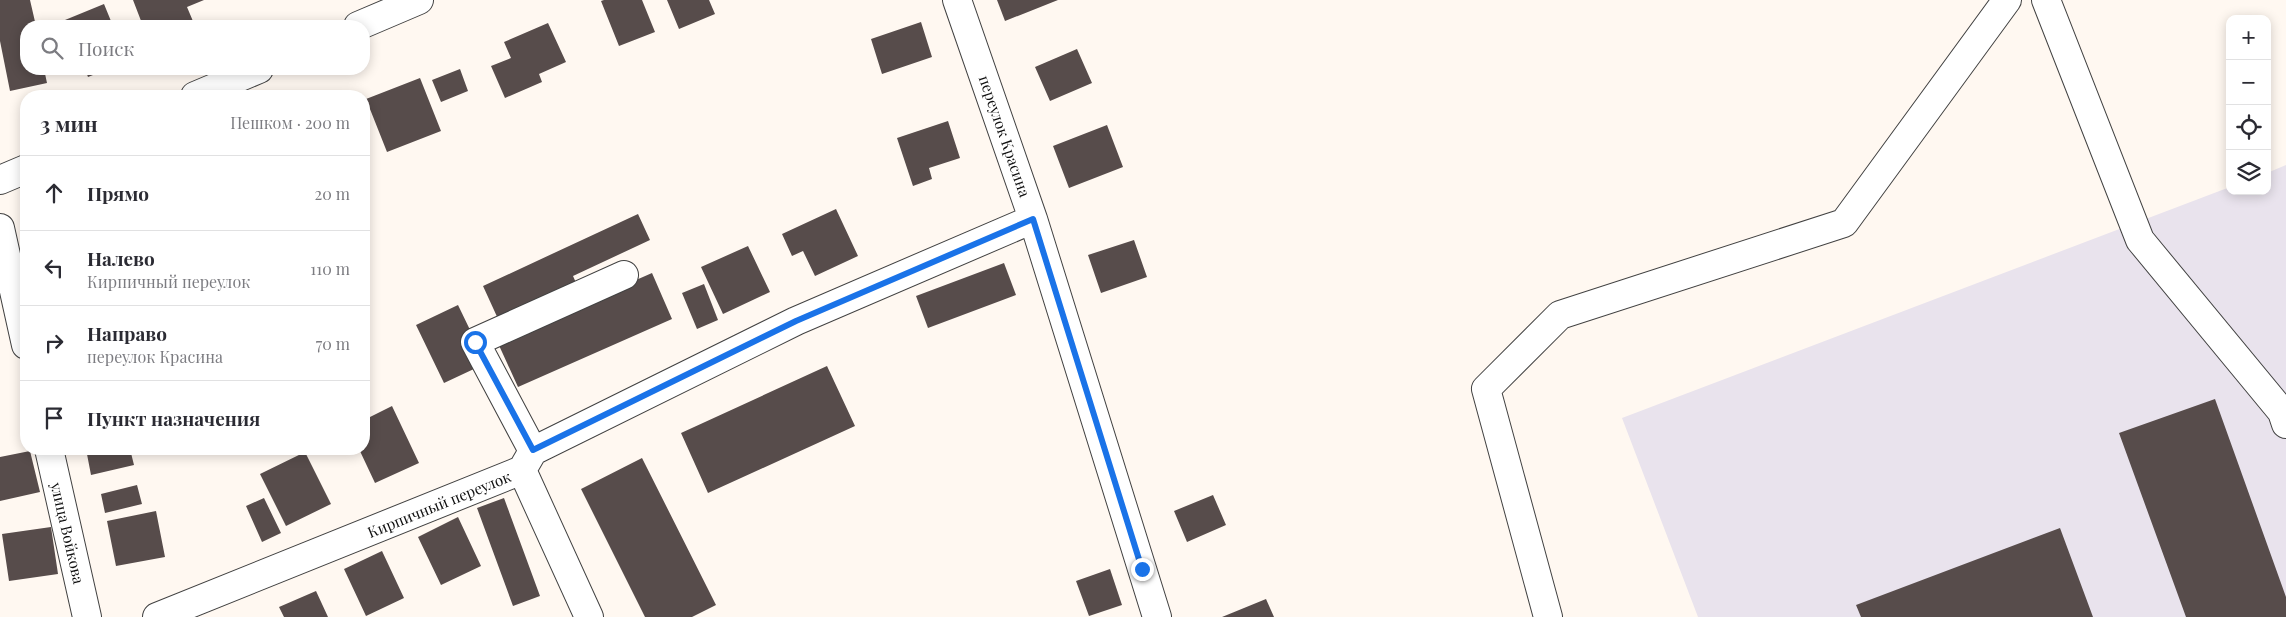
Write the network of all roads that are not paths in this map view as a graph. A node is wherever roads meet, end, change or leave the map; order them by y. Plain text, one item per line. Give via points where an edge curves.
1 (419, 0) edge
2 (957, 0) edge
3 (2007, 0) edge
4 (2046, 0) edge
5 (370, 21) edge
6 (245, 75) edge
7 (209, 90) edge
8 (20, 172) edge
9 (0, 180) edge
10 (1033, 219) junction
11 (0, 228) edge
12 (624, 275) dead end
13 (20, 318) edge
14 (2286, 424) edge
15 (50, 455) edge
16 (528, 460) junction
17 (87, 617) edge
18 (157, 617) edge
19 (589, 617) edge
20 (1157, 617) edge
21 (1548, 617) edge

1 - 5 street
2 - 10 street, переулок Красина
3 - 21 street via 1844,223 1560,315 1486,389
4 - 14 street via 2140,240 2282,412
6 - 7 street
8 - 9 street
10 - 16 street, Кирпичный переулок via 796,321
10 - 20 street, переулок Красина
11 - 13 street
12 - 16 street via 475,342
15 - 17 street, улица Войкова
16 - 18 street, Кирпичный переулок
16 - 19 street

